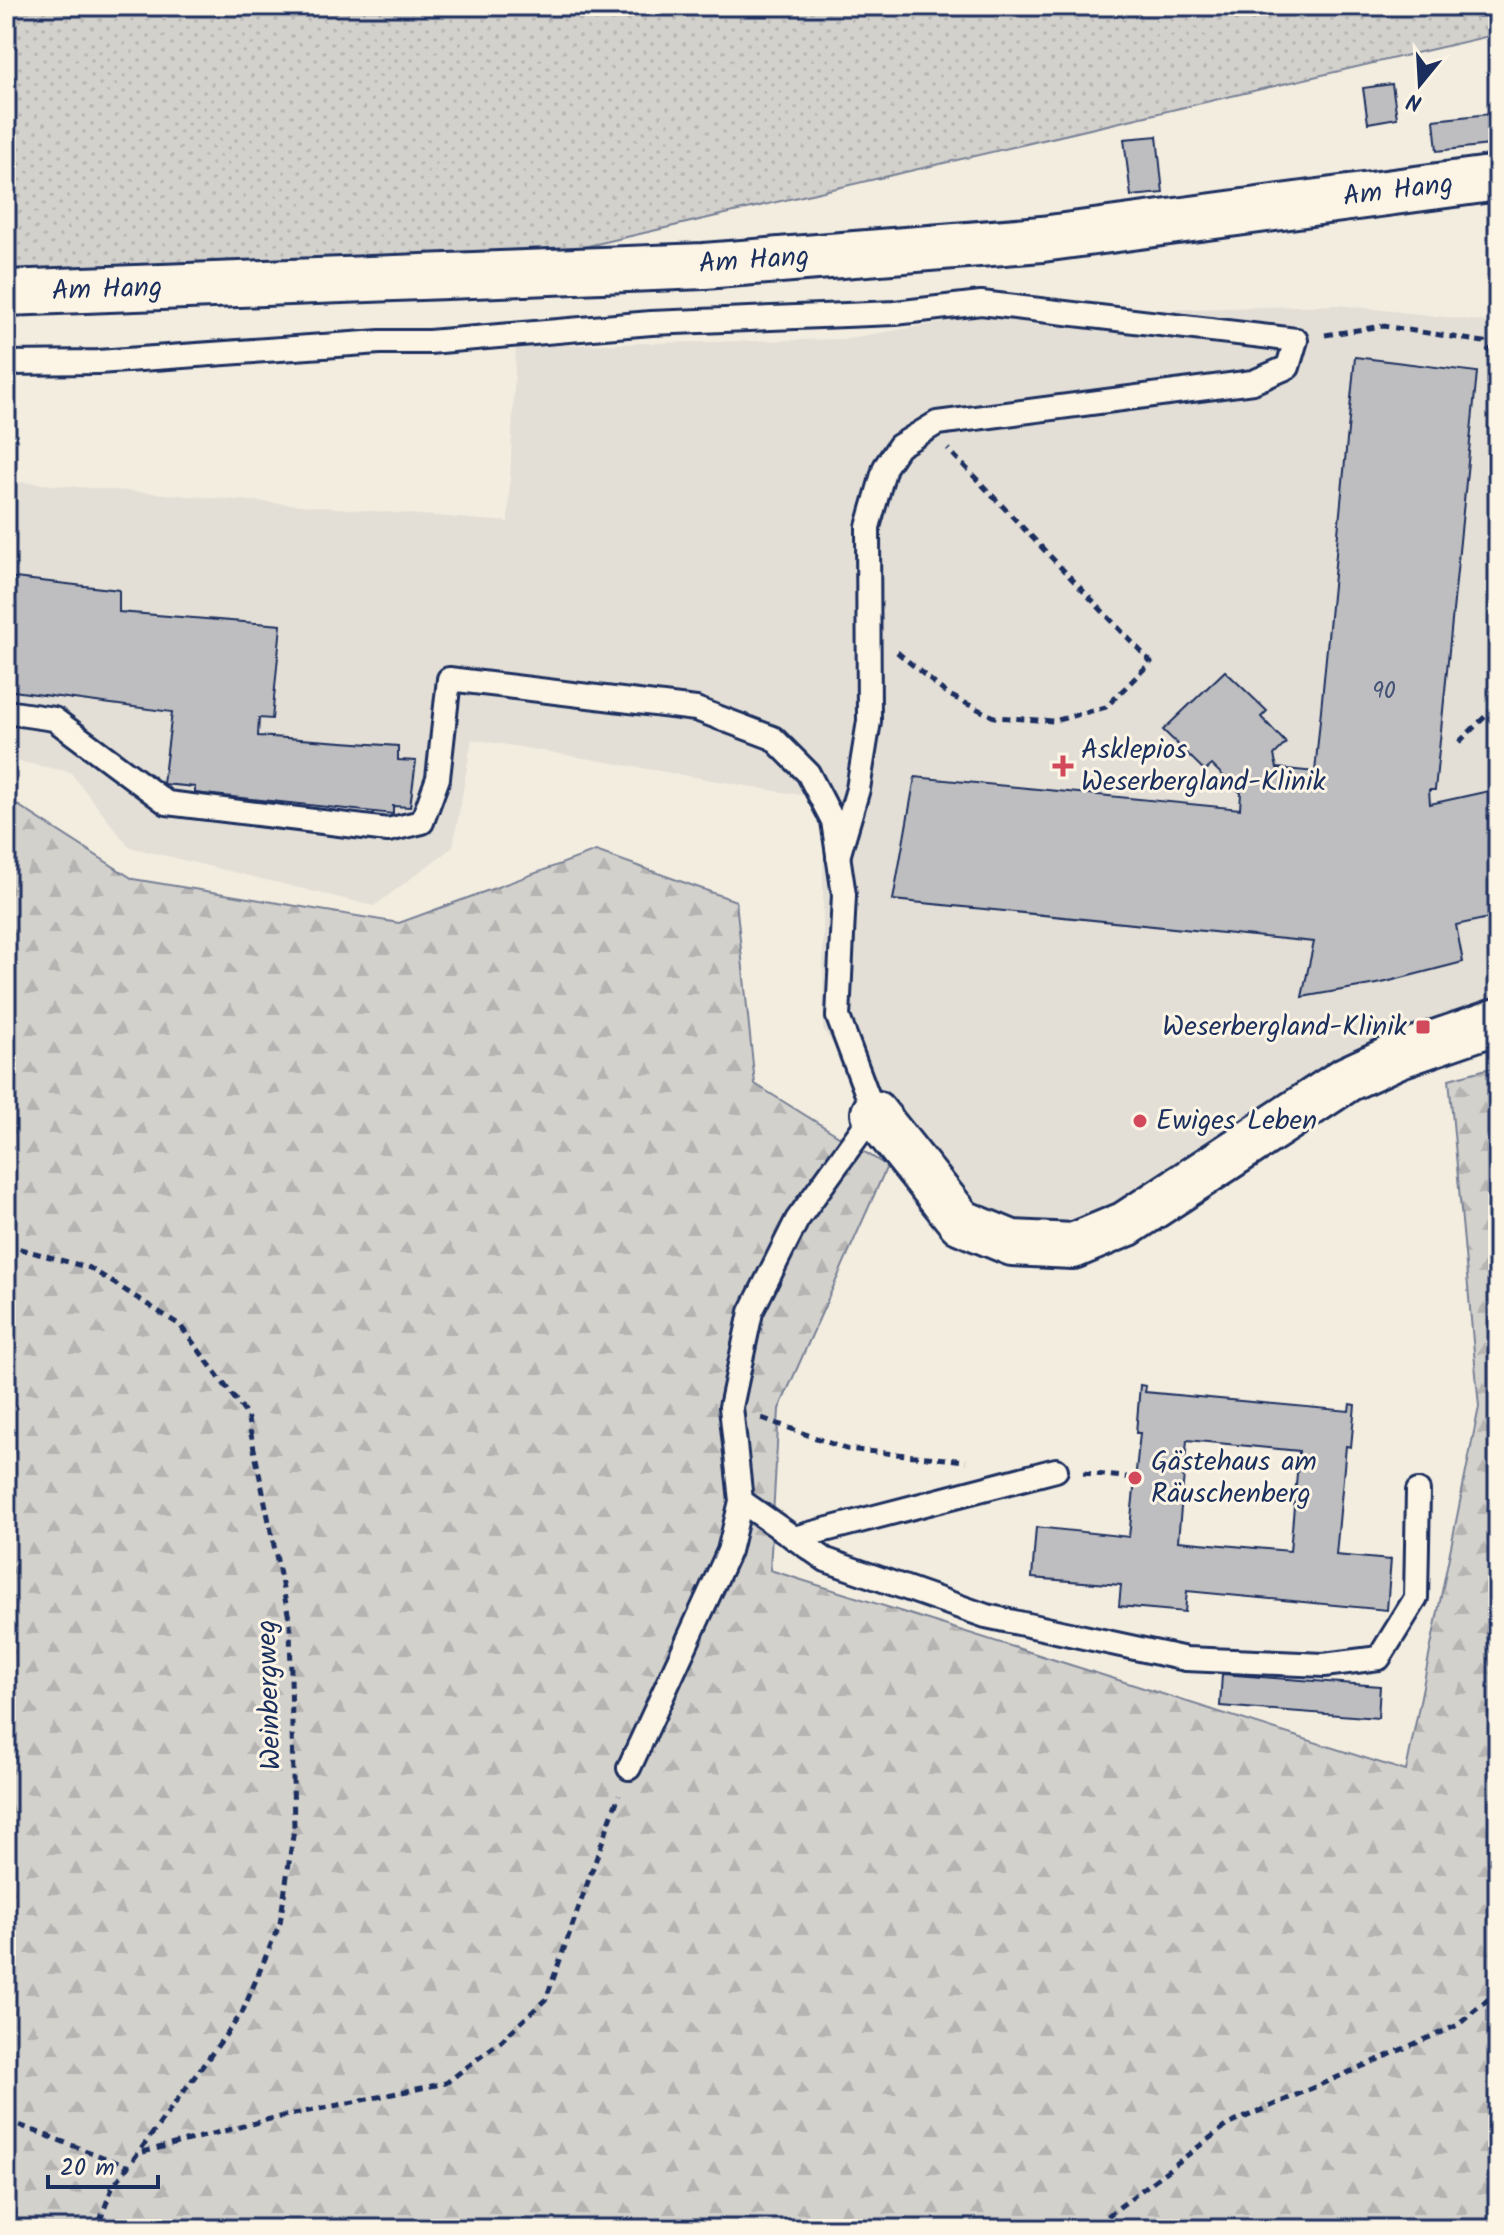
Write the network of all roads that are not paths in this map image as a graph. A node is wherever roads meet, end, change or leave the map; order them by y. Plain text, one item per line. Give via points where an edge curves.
1 (1498, 178) edge
2 (6, 293) edge
3 (6, 363) edge
4 (6, 712) edge
5 (838, 857) junction
6 (1498, 1021) edge
7 (874, 1113) junction
8 (1056, 1470) road end
9 (1418, 1491) dead end
10 (741, 1501) junction
11 (794, 1538) junction
12 (629, 1768) road end

1 - 2 street, Am Hang via 1042,239 704,266
3 - 5 lane via 429,342 981,303 1296,340 1288,367 1253,382 937,423 899,446 885,467 868,527 869,721 858,789
4 - 5 lane via 54,719 167,803 388,830 422,822 438,778 449,679 696,709 773,738 808,773 833,821
5 - 7 lane via 844,895 838,1017
6 - 7 street via 1347,1079 1126,1224 1073,1246 1012,1243 961,1222
7 - 10 lane via 797,1220 751,1312 731,1407
8 - 11 lane
9 - 11 lane via 1416,1598 1379,1658 1324,1665 1186,1659 986,1616 826,1560
10 - 11 lane
10 - 12 lane via 729,1551

